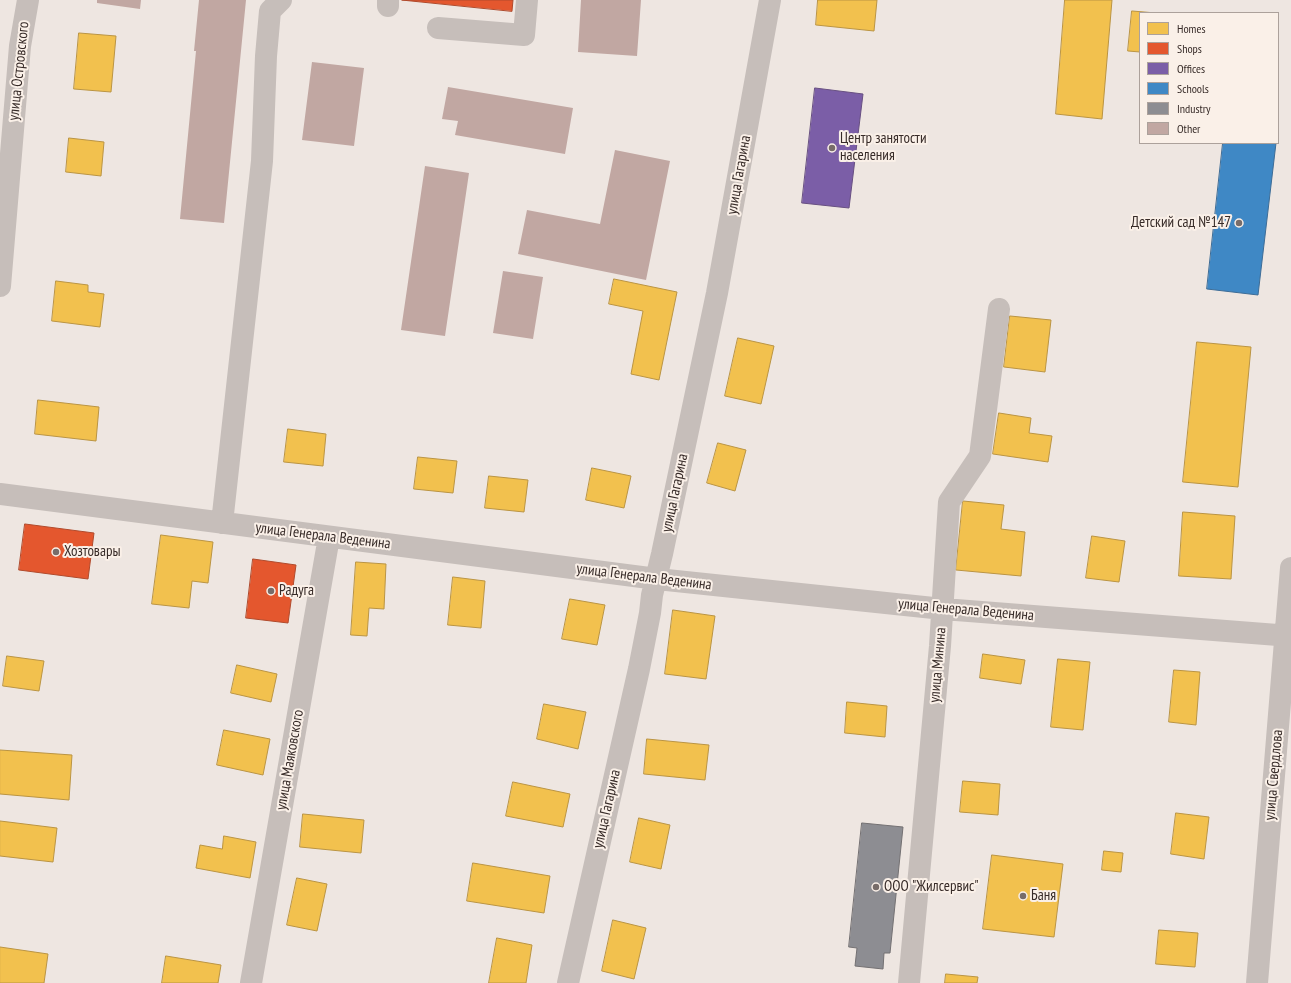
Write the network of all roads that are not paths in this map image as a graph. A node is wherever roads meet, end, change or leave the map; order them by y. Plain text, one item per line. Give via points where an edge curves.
1 (28, 0) edge
2 (281, 0) edge
3 (527, 0) edge
4 (770, 0) edge
5 (438, 28) dead end
6 (0, 286) edge
7 (998, 309) dead end
8 (0, 494) edge
9 (222, 523) junction
10 (329, 537) junction
11 (1291, 568) edge
12 (657, 579) junction
13 (943, 609) junction
14 (1288, 636) edge
15 (251, 983) edge
16 (568, 983) edge
17 (909, 983) edge
18 (1257, 983) edge

1 - 6 street, улица Островского via 20,46
2 - 9 street via 270,12 262,161
3 - 5 street via 524,35
4 - 12 street, улица Гагарина via 717,293
7 - 13 street, улица Минина via 980,456 949,502
8 - 9 street, улица Генерала Веденина
9 - 10 street, улица Генерала Веденина
10 - 12 street, улица Генерала Веденина
10 - 15 street, улица Маяковского
11 - 14 street, улица Свердлова
12 - 13 street, улица Генерала Веденина
12 - 16 street, улица Гагарина
13 - 14 street, улица Генерала Веденина
13 - 17 street, улица Минина
14 - 18 street, улица Свердлова

